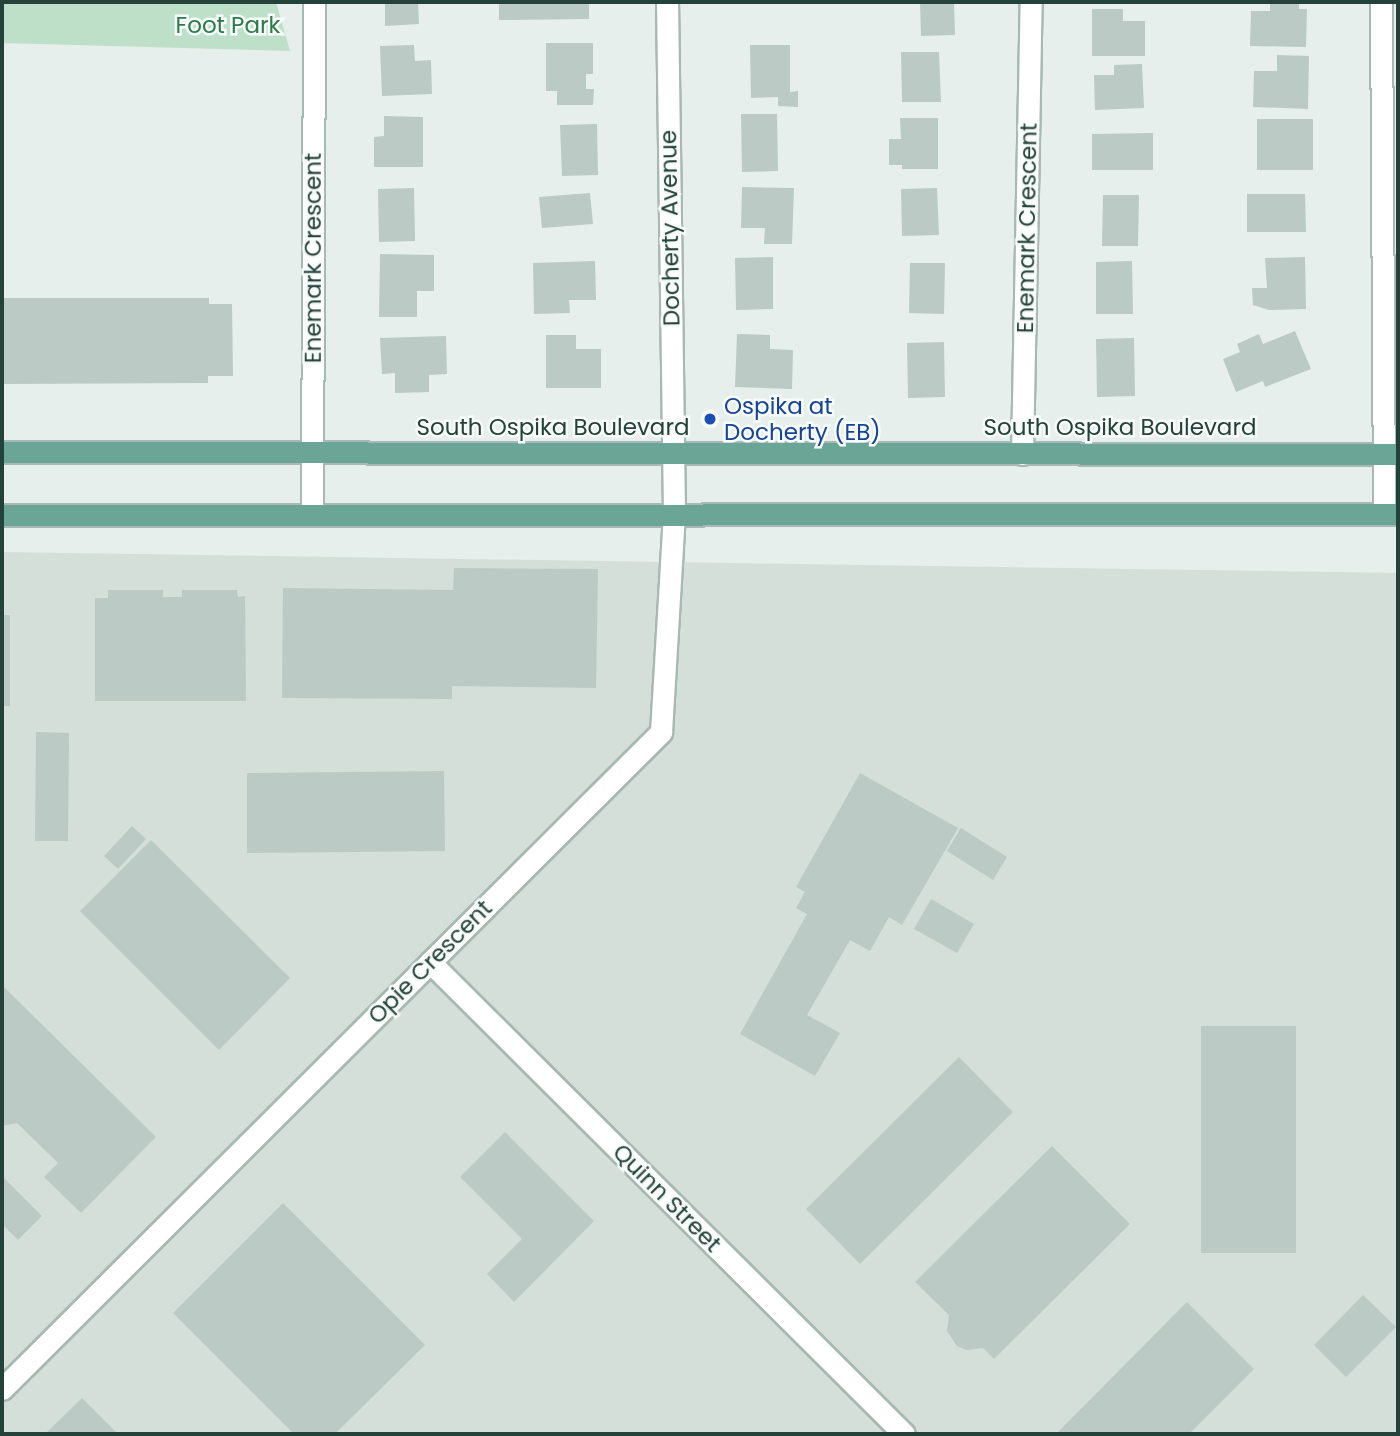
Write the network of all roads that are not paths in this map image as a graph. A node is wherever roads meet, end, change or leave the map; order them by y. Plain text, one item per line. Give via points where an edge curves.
1 (314, 2) edge
2 (667, 2) edge
3 (1031, 2) edge
4 (1381, 2) edge
5 (1390, 41) edge
6 (1390, 236) edge
7 (2, 452) edge
8 (312, 453) junction
9 (672, 453) junction
10 (1022, 454) junction
11 (1390, 454) edge
12 (674, 514) junction
13 (1391, 514) edge
14 (2, 515) edge
15 (312, 515) junction
16 (430, 962) junction
17 (2, 1389) edge
18 (904, 1434) edge

1 - 8 street, Enemark Crescent
2 - 9 street, Docherty Avenue
3 - 10 street, Enemark Crescent
4 - 5 street
5 - 6 street
6 - 11 street
7 - 8 main road, South Ospika Boulevard
8 - 9 main road, South Ospika Boulevard
8 - 15 street, Enemark Crescent
9 - 10 main road, South Ospika Boulevard
9 - 12 street, Opie Crescent
10 - 11 main road, South Ospika Boulevard
11 - 13 street
12 - 13 main road
12 - 15 main road
12 - 16 street, Opie Crescent via 661,732
14 - 15 main road
16 - 17 street, Opie Crescent
16 - 18 street, Quinn Street

